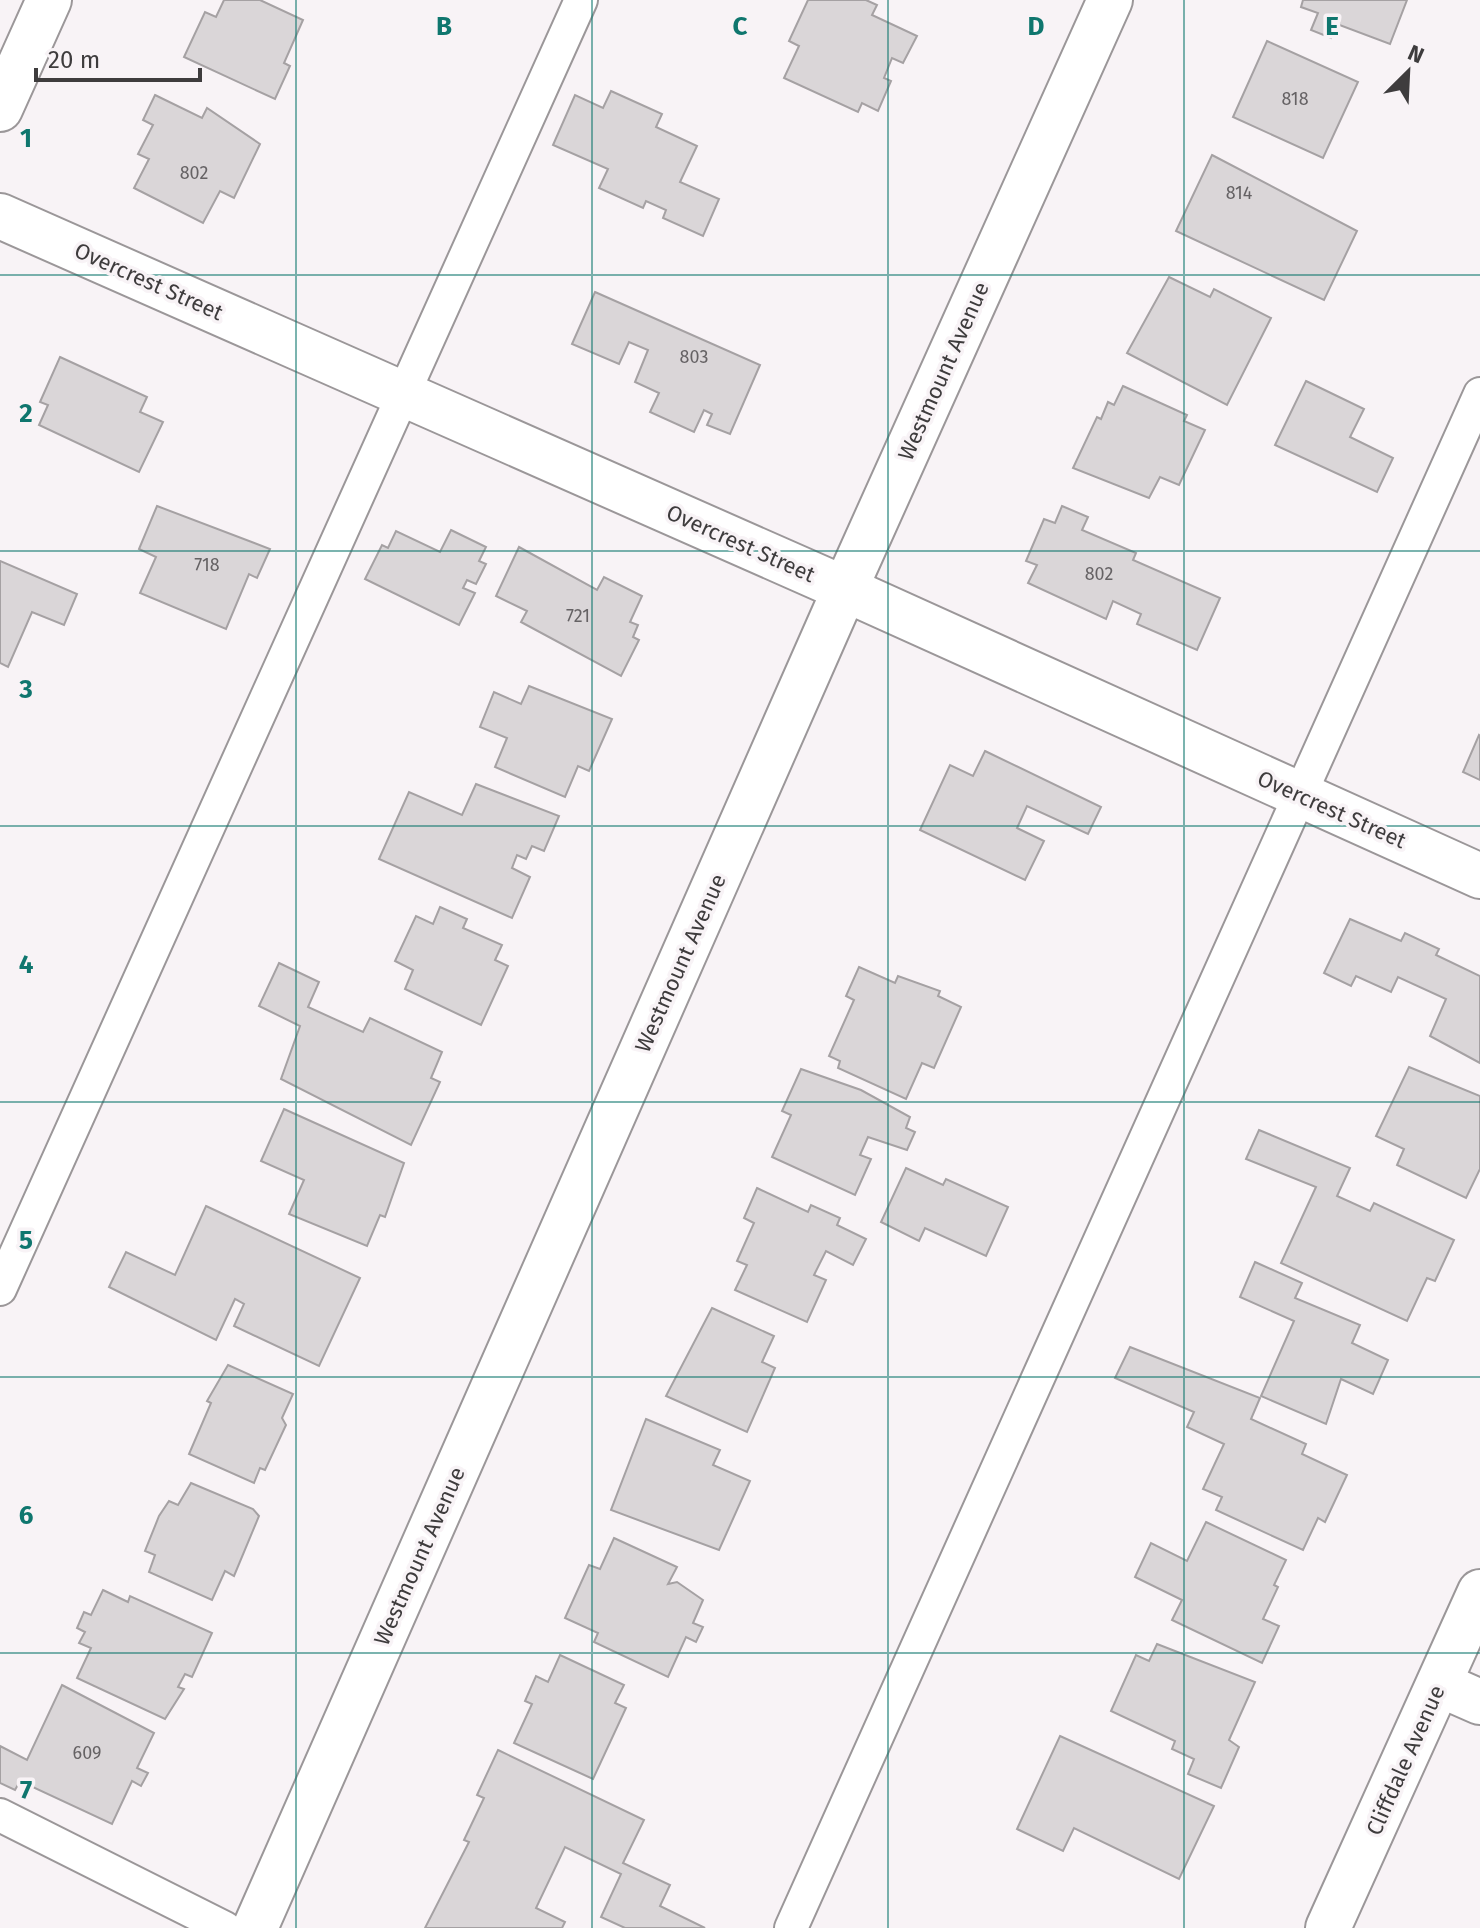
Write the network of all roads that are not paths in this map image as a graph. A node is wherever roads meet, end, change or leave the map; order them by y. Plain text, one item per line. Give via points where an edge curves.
1 (49, 0) edge
2 (581, 0) edge
3 (1110, 0) edge
4 (0, 109) edge
5 (0, 216) edge
6 (404, 394) junction
7 (1480, 394) edge
8 (845, 589) junction
9 (1299, 794) junction
10 (1480, 876) edge
11 (0, 1289) edge
12 (1480, 1592) edge
13 (1439, 1684) junction
14 (1480, 1702) edge
15 (0, 1815) edge
16 (225, 1928) edge
17 (255, 1928) edge
18 (791, 1928) edge
19 (1328, 1928) edge

1 - 4 street
2 - 6 lane
3 - 8 street, Westmount Avenue
5 - 6 street, Overcrest Street
6 - 8 street, Overcrest Street
6 - 11 lane
7 - 9 lane
8 - 9 street, Overcrest Street
8 - 17 street, Westmount Avenue
9 - 10 street, Overcrest Street
9 - 18 lane
12 - 13 street, Cliffdale Avenue
13 - 14 street
13 - 19 street, Cliffdale Avenue
15 - 16 lane

